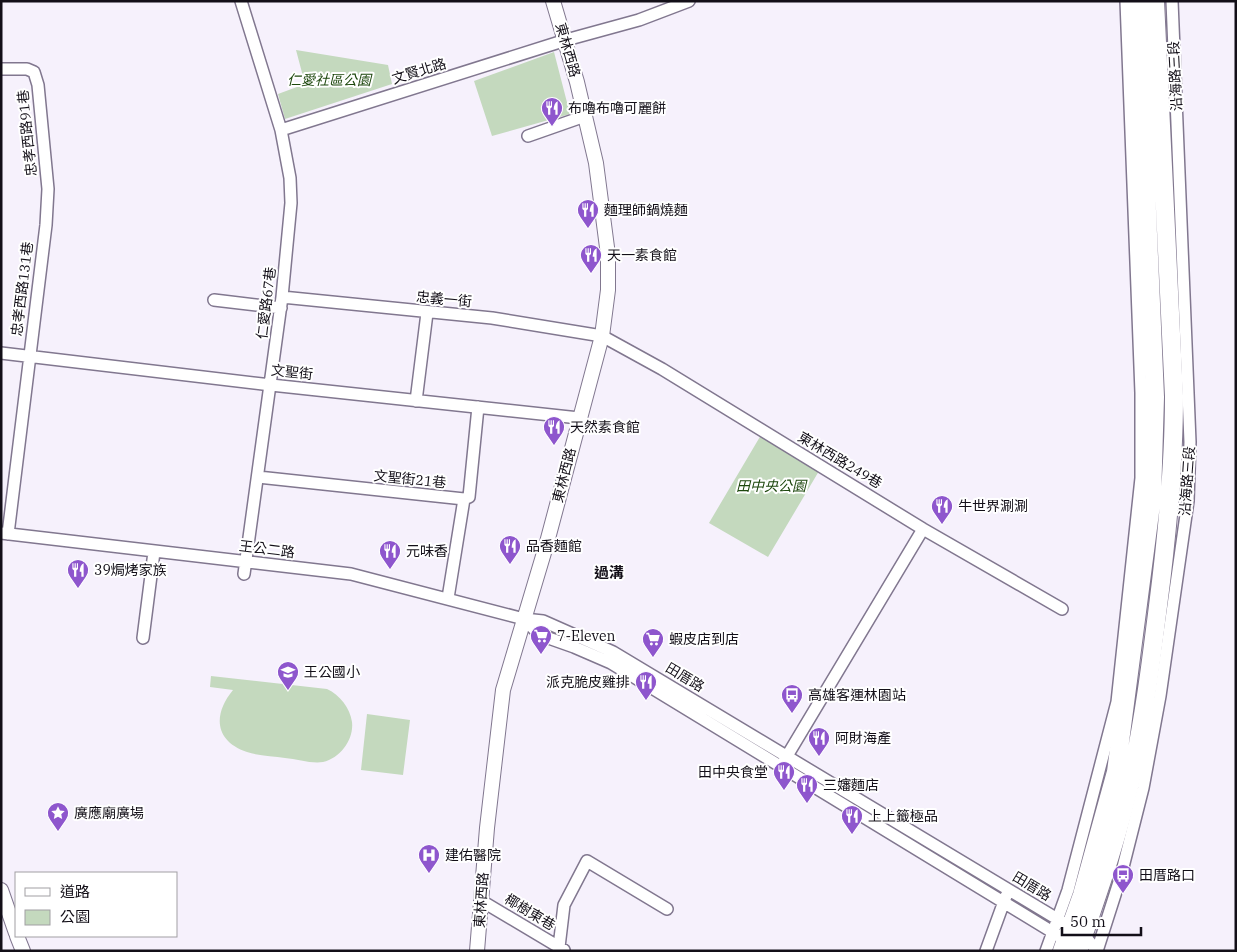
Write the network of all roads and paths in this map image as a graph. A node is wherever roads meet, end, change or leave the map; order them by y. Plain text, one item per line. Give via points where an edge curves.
1 (241, 1) edge
2 (553, 1) edge
3 (689, 1) edge
4 (1126, 1) edge
5 (1138, 1) edge
6 (1155, 1) edge
7 (1172, 1) edge
8 (566, 40) junction
9 (1, 69) edge
10 (1152, 90) junction
11 (585, 116) junction
12 (281, 130) junction
13 (528, 136) dead end
14 (46, 225) joint
15 (214, 300) dead end
16 (282, 303) junction
17 (427, 313) junction
18 (602, 336) junction
19 (1, 353) edge
20 (29, 356) junction
21 (271, 385) junction
22 (416, 401) junction
23 (478, 407) junction
24 (579, 418) junction
25 (258, 477) junction
26 (1146, 482) junction
27 (1180, 484) junction
28 (464, 499) junction
29 (923, 529) junction
30 (5, 533) edge
31 (154, 552) junction
32 (245, 568) junction
33 (448, 598) junction
34 (1062, 609) dead end
35 (524, 619) junction
36 (143, 638) dead end
37 (1153, 694) junction
38 (788, 756) junction
39 (781, 767) junction
40 (1009, 889) junction
41 (1, 890) edge
42 (480, 900) junction
43 (1004, 902) junction
44 (667, 909) dead end
45 (15, 928) edge
46 (18, 937) edge
47 (1069, 938) edge
48 (562, 949) edge
49 (23, 951) edge
50 (477, 951) edge
51 (986, 951) edge
52 (1046, 951) edge
53 (1097, 951) edge

1 - 12 street, 仁愛路67巷
2 - 8 street, 東林西路
3 - 8 street, 文賢北路 via 639,20
4 - 10 street, 沿海路三段
5 - 10 main road, 沿海路三段
6 - 10 main road, 沿海路三段
7 - 10 street, 沿海路三段
8 - 11 street, 東林西路
8 - 12 street, 文賢北路
9 - 14 street, 忠孝西路91巷 via 34,72 38,85 48,189
10 - 26 main road, 沿海路三段
10 - 27 main road, 沿海路三段 via 1181,395
11 - 13 street
11 - 18 street, 東林西路 via 596,163 608,255 608,290
12 - 16 street, 仁愛路67巷 via 291,203
14 - 20 street, 忠孝西路131巷
15 - 16 street, 忠義一街
16 - 17 street, 忠義一街
16 - 21 street, 仁愛路67巷
17 - 18 street, 忠義一街 via 492,318
17 - 22 street
18 - 24 street, 東林西路
18 - 29 street, 東林西路249巷 via 662,369
19 - 20 street, 文聖街
20 - 21 street, 文聖街
20 - 30 street, 忠孝西路131巷
21 - 22 street, 文聖街
21 - 25 street, 仁愛路67巷
22 - 23 street, 文聖街
23 - 24 street, 文聖街
23 - 28 street, 文聖街21巷 via 469,497
24 - 35 street, 東林西路
25 - 28 street, 文聖街21巷
25 - 32 street, 仁愛路67巷
26 - 27 street
26 - 47 main road, 沿海路三段 via 1116,772
27 - 37 main road, 沿海路三段
28 - 33 street
29 - 34 street, 東林西路249巷
29 - 38 street
30 - 31 street, 王公二路
31 - 32 street, 王公二路
31 - 36 street
32 - 33 street, 王公二路 via 351,574
33 - 35 street, 王公二路
35 - 38 street, 田厝路 via 543,621 612,652
35 - 39 street, 田厝路 via 540,635 611,663
35 - 42 street, 東林西路 via 504,690
37 - 47 main road, 沿海路三段 via 1097,898
37 - 53 street, 沿海路三段 via 1144,788
38 - 39 street
38 - 40 street, 田厝路
39 - 43 street, 田厝路
40 - 43 street
40 - 47 street, 田厝路
41 - 45 street
42 - 48 street, 椰樹東巷
42 - 50 street, 東林西路
43 - 47 street, 田厝路
43 - 51 street
44 - 48 street via 588,861 564,905
46 - 49 street
47 - 52 street
47 - 53 street, 田厝路

